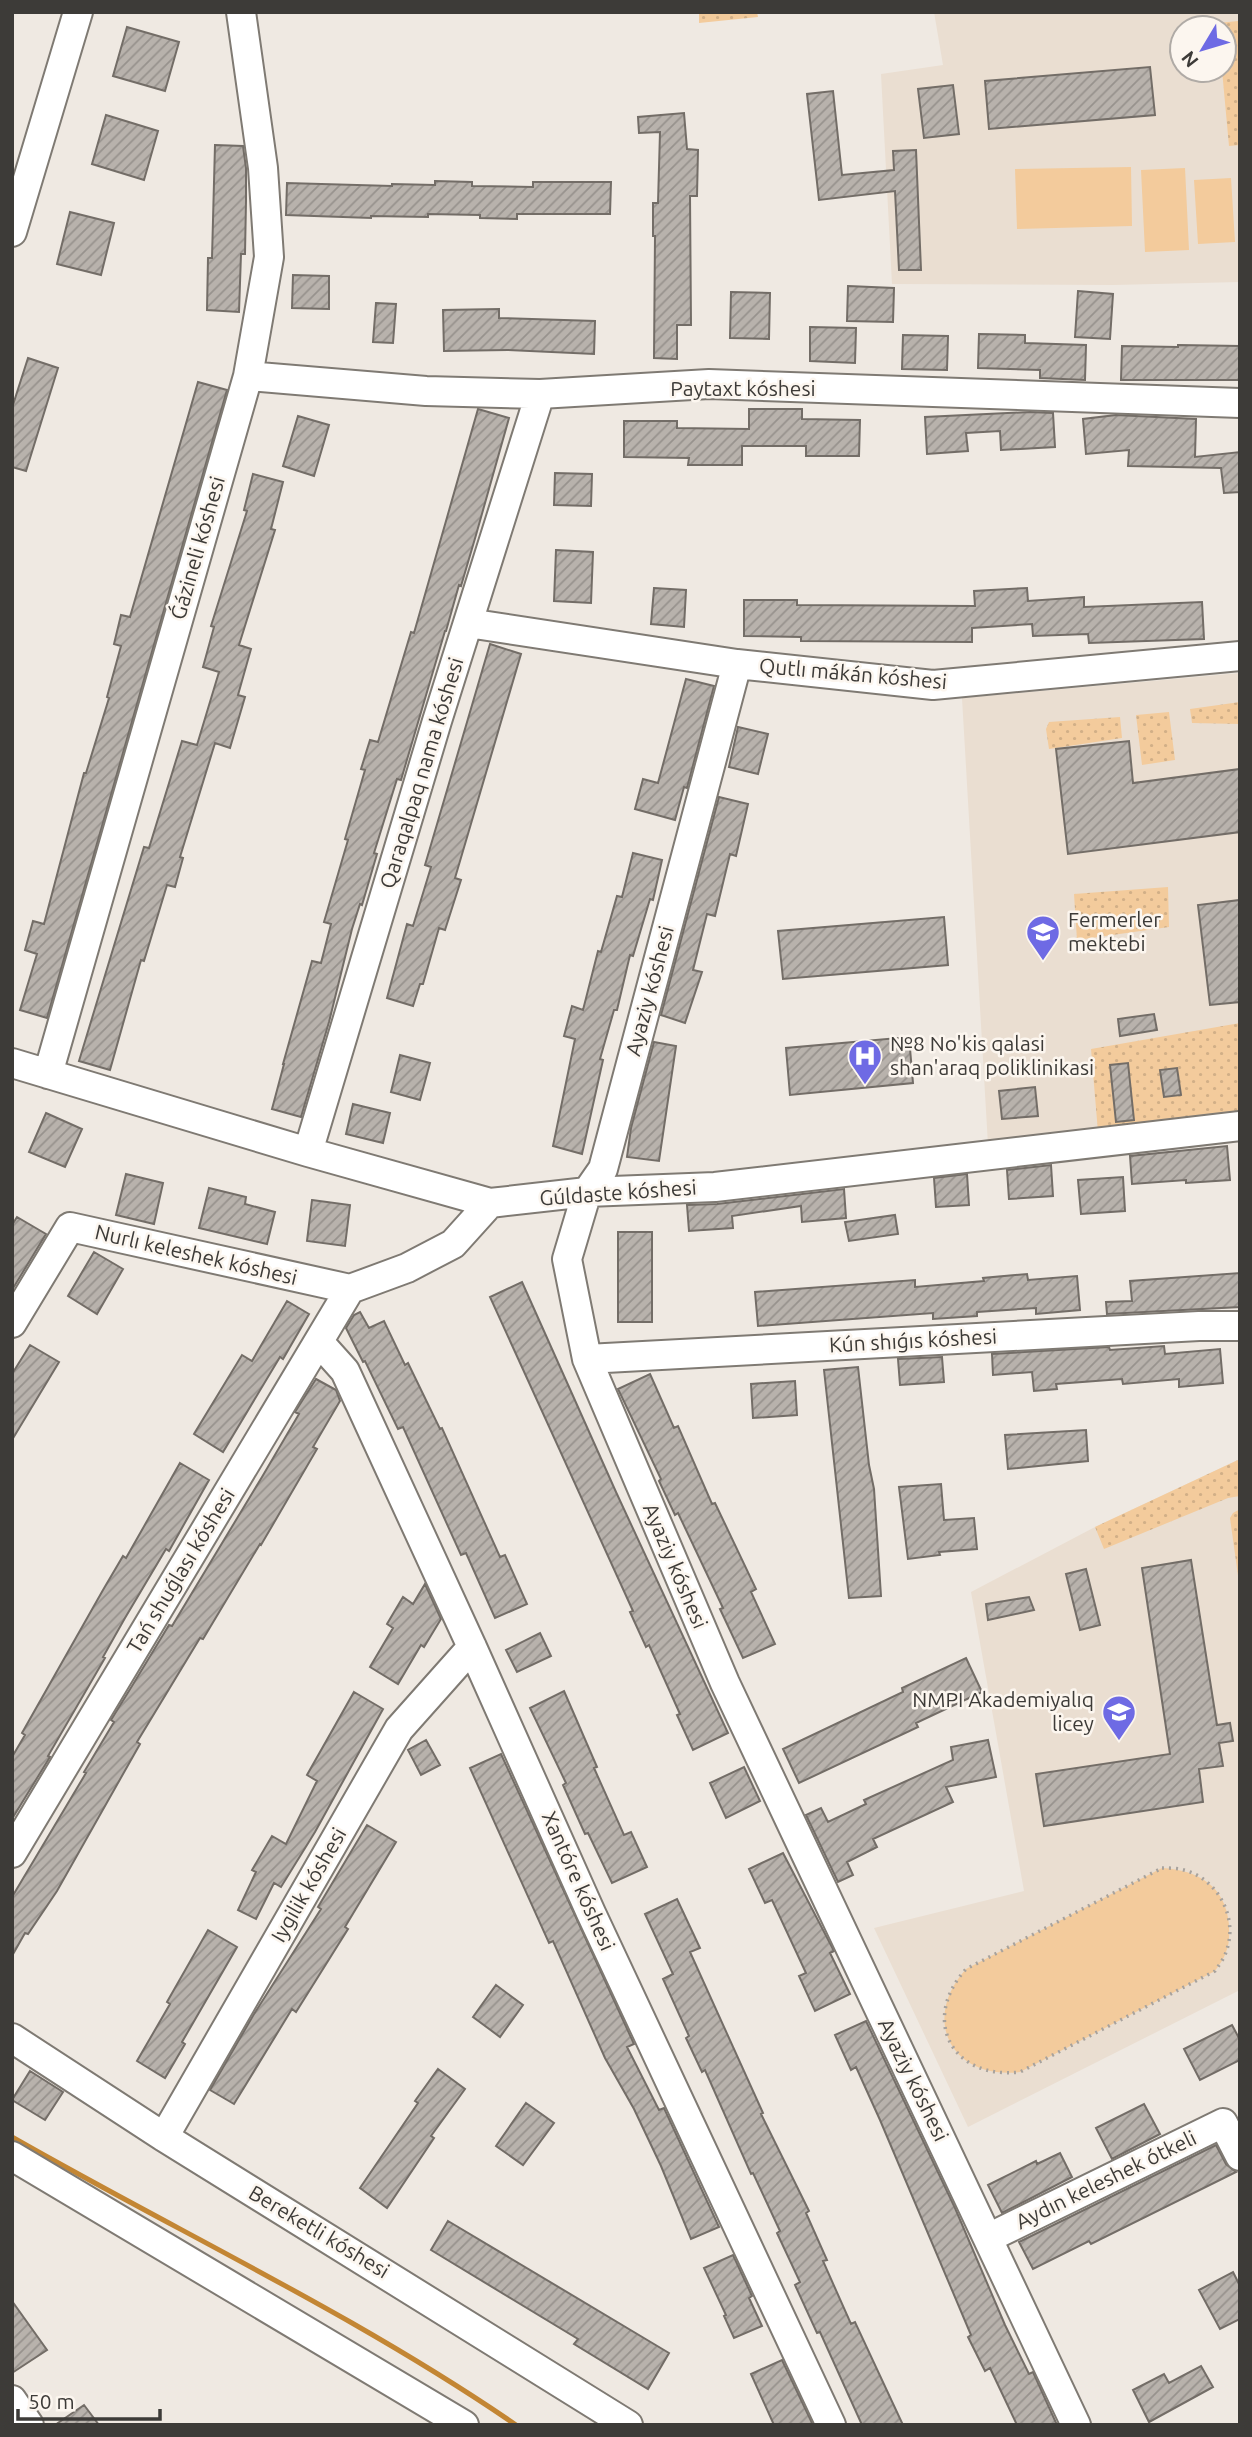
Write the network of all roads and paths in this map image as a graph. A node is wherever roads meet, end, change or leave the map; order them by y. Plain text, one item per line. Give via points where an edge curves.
1 (78, 12) edge
2 (241, 12) edge
3 (12, 232) edge
4 (248, 376) junction
5 (540, 394) junction
6 (1240, 403) edge
7 (468, 623) junction
8 (1240, 656) edge
9 (737, 664) junction
10 (12, 1063) edge
11 (48, 1074) junction
12 (1240, 1126) edge
13 (308, 1152) junction
14 (587, 1192) junction
15 (490, 1203) junction
16 (350, 1289) junction
17 (12, 1323) edge
18 (1240, 1326) edge
19 (319, 1342) junction
20 (587, 1359) junction
21 (472, 1647) junction
22 (12, 1853) edge
23 (12, 2038) edge
24 (1020, 2072) joint
25 (164, 2137) junction
26 (12, 2156) edge
27 (1240, 2156) edge
28 (989, 2238) junction
29 (12, 2400) edge
30 (445, 2421) edge
31 (29, 2425) edge
32 (628, 2425) edge
33 (831, 2425) edge
34 (1076, 2425) edge

1 - 3 street
2 - 4 street, Ǵázineli kóshesi via 270,257
4 - 5 street, Paytaxt kóshesi via 426,391
4 - 11 street, Ǵázineli kóshesi
5 - 6 street, Paytaxt kóshesi via 709,384
5 - 7 street, Qaraqalpaq nama kóshesi
7 - 9 street, Qutlı mákán kóshesi
7 - 13 street, Qaraqalpaq nama kóshesi
8 - 9 street, Qutlı mákán kóshesi via 933,685
9 - 14 street, Ayaziy kóshesi via 603,1169
10 - 11 street, Gúldaste kóshesi
11 - 13 street, Gúldaste kóshesi
12 - 14 street, Gúldaste kóshesi via 715,1187
13 - 15 street, Gúldaste kóshesi
14 - 15 street, Gúldaste kóshesi
14 - 20 street, Ayaziy kóshesi via 567,1259
15 - 16 street via 453,1244 407,1268
16 - 17 street, Nurlı keleshek kóshesi via 70,1227
16 - 19 street, Tań shuǵlası kóshesi
18 - 20 street, Kún shıǵıs kóshesi
19 - 21 street, Xantóre kóshesi via 345,1371
19 - 22 street, Tań shuǵlası kóshesi
20 - 28 street, Ayaziy kóshesi via 725,1683
21 - 25 street, Iygilik kóshesi via 399,1729
21 - 33 street, Xantóre kóshesi
23 - 25 street, Bereketli kóshesi
24 - 24 path via 980,2070 963,2059 951,2043 944,2024 945,2003 966,1969 1162,1868 1183,1869 1218,1892 1228,1911 1230,1936 1215,1971
25 - 32 street, Bereketli kóshesi
26 - 30 street
27 - 28 street, Aydın keleshek ótkeli via 1223,2123
28 - 34 street, Ayaziy kóshesi
29 - 31 street

